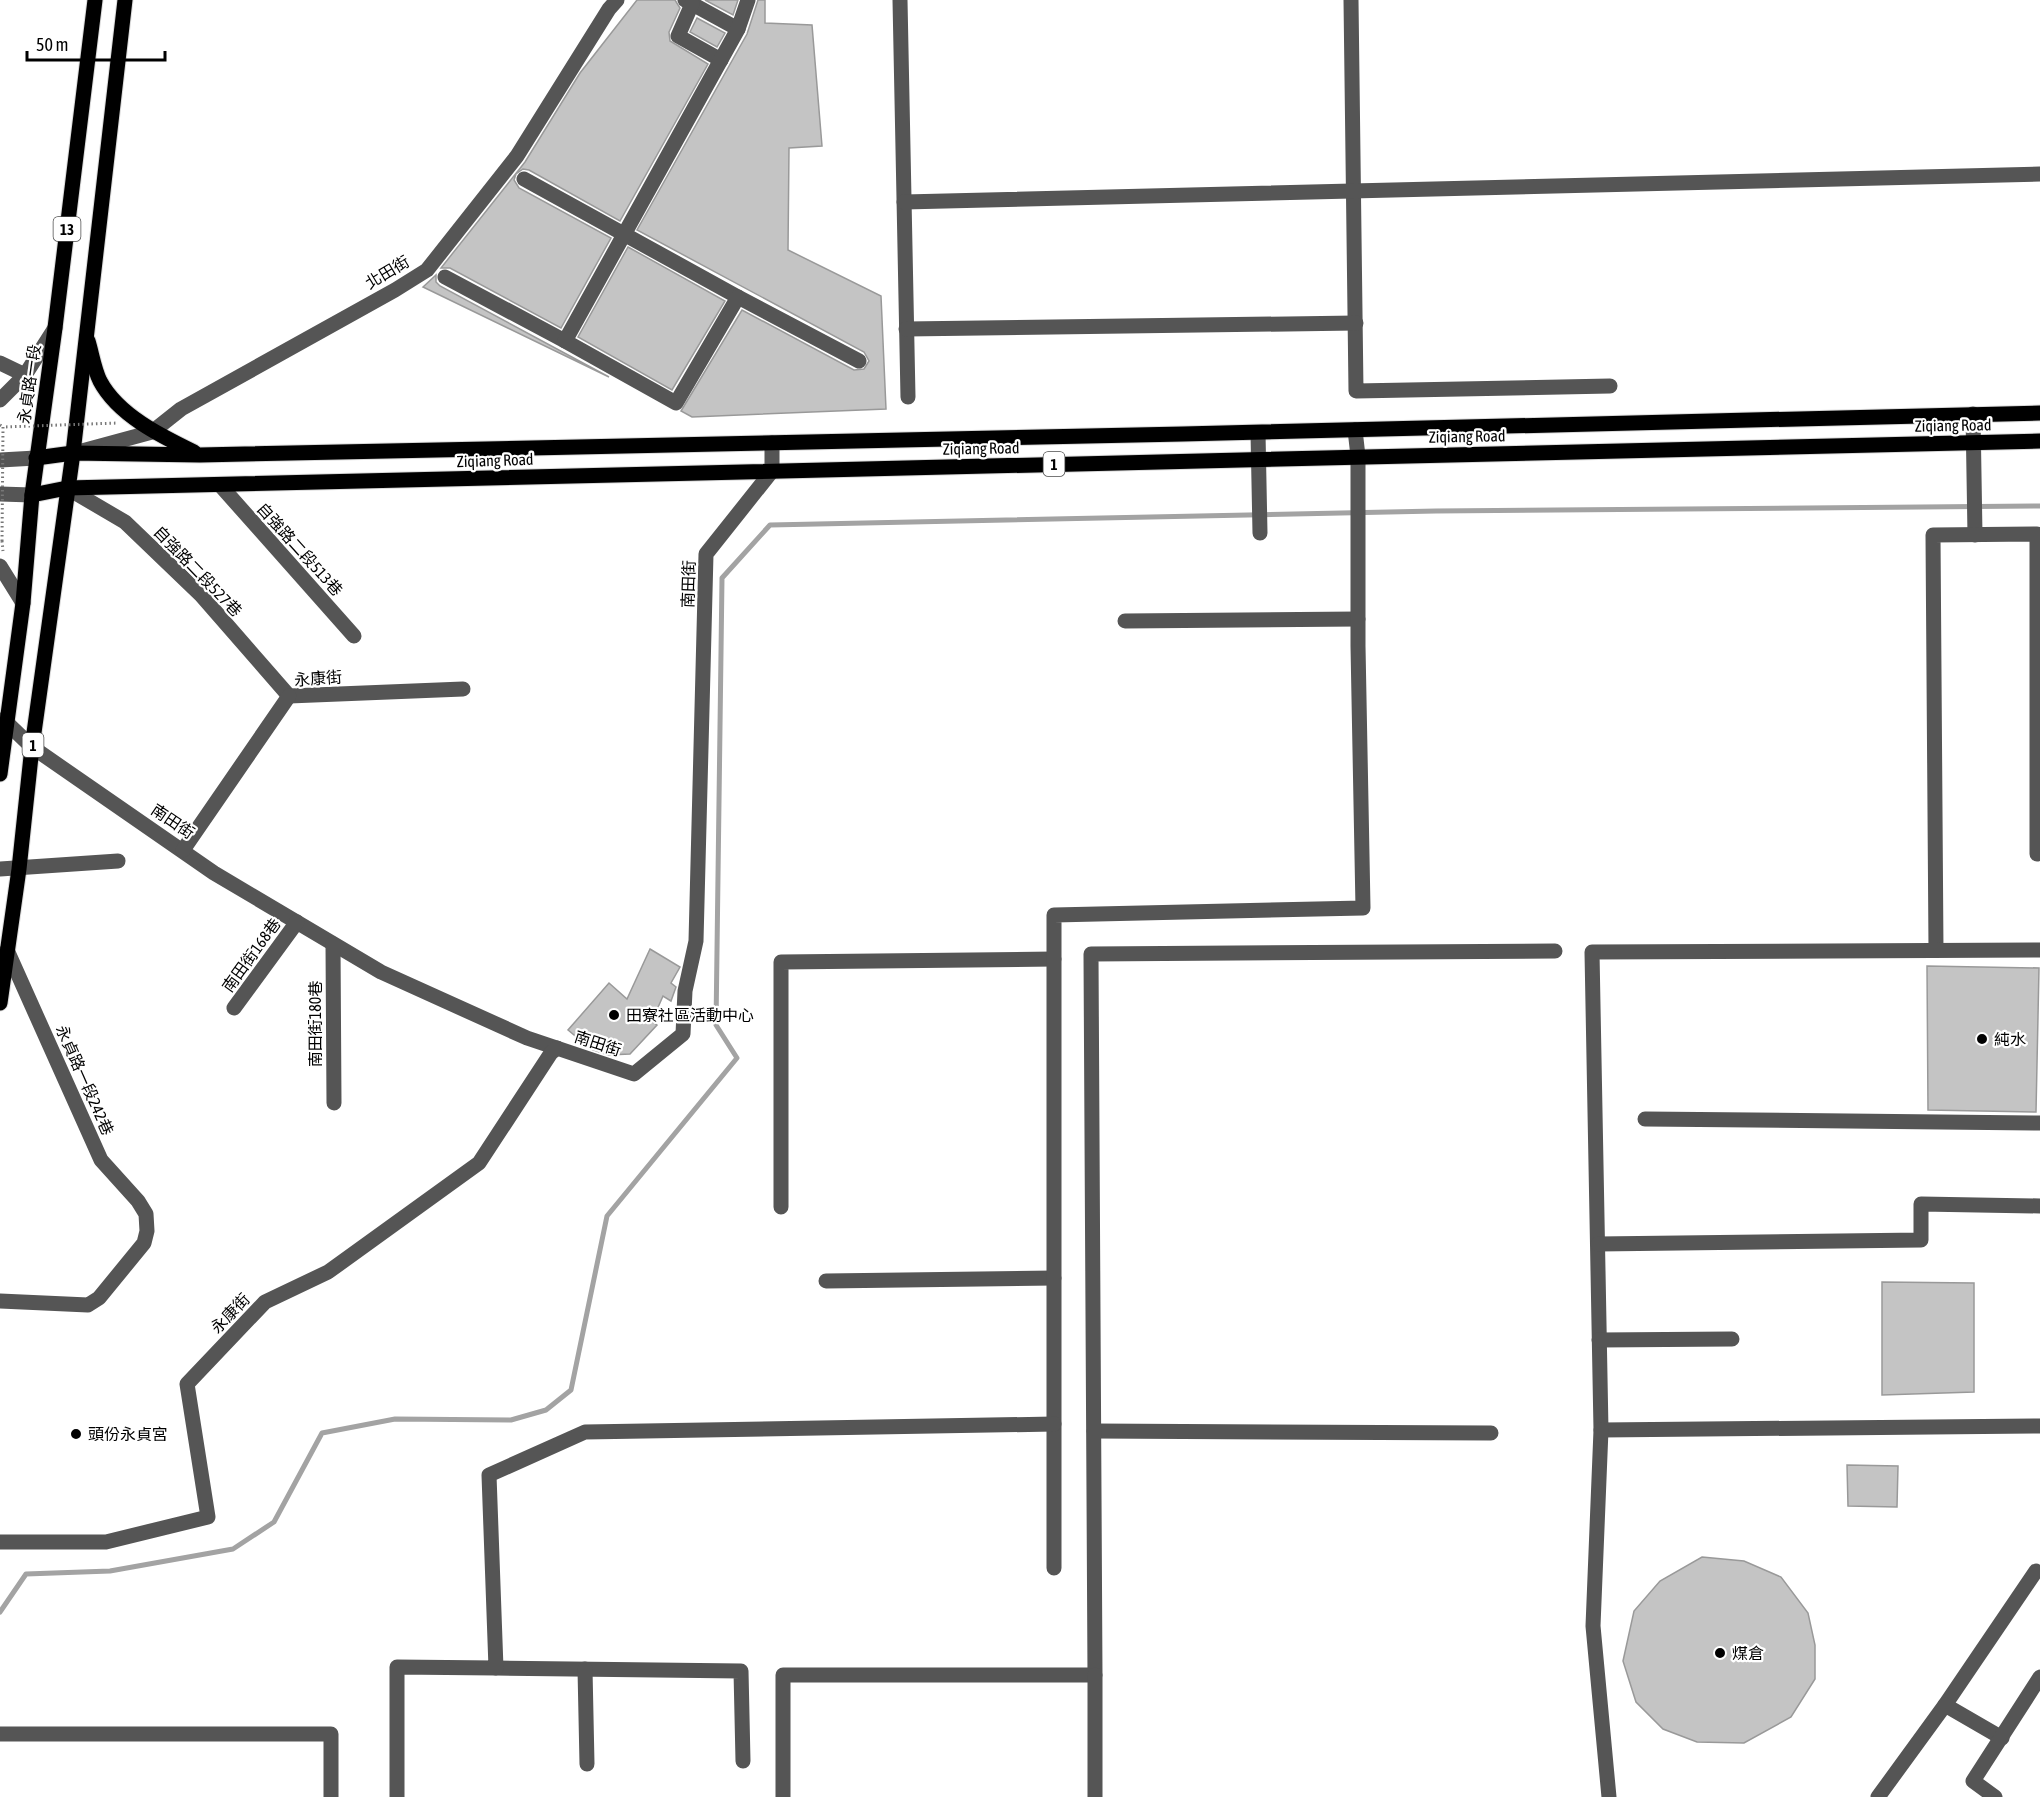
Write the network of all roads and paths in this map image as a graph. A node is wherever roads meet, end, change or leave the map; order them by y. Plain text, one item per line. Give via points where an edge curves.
1 (95, 0) edge
2 (125, 0) edge
3 (617, 0) edge
4 (748, 0) edge
5 (900, 0) edge
6 (1351, 0) edge
7 (689, 2) edge
8 (738, 29) junction
9 (721, 60) junction
10 (2040, 174) edge
11 (524, 179) dead end
12 (1354, 192) junction
13 (904, 202) junction
14 (625, 233) junction
15 (445, 277) dead end
16 (738, 297) junction
17 (1356, 322) junction
18 (55, 328) junction
19 (906, 329) junction
20 (86, 334) junction
21 (565, 341) junction
22 (859, 361) dead end
23 (0, 363) edge
24 (25, 375) junction
25 (1610, 386) dead end
26 (908, 397) dead end
27 (0, 399) edge
28 (2040, 413) edge
29 (1973, 414) junction
30 (118, 423) dead end
31 (2, 426) edge
32 (1355, 430) junction
33 (152, 432) junction
34 (1258, 432) junction
35 (2040, 441) edge
36 (1974, 442) junction
37 (772, 443) junction
38 (73, 453) junction
39 (200, 455) junction
40 (1358, 456) junction
41 (36, 458) junction
42 (1260, 459) junction
43 (0, 460) edge
44 (772, 471) junction
45 (220, 485) junction
46 (67, 488) junction
47 (0, 494) edge
48 (32, 495) junction
49 (1260, 533) dead end
50 (1975, 535) junction
51 (3, 569) edge
52 (23, 603) junction
53 (1358, 619) junction
54 (1125, 621) dead end
55 (354, 636) dead end
56 (463, 689) dead end
57 (289, 696) junction
58 (3, 721) edge
59 (32, 747) junction
60 (0, 774) edge
61 (183, 850) junction
62 (2037, 854) dead end
63 (118, 861) dead end
64 (20, 868) junction
65 (0, 869) edge
66 (297, 922) junction
67 (333, 944) junction
68 (7, 950) junction
69 (1936, 950) junction
70 (2040, 950) edge
71 (1555, 951) dead end
72 (1053, 959) junction
73 (0, 1003) edge
74 (234, 1008) dead end
75 (557, 1048) junction
76 (334, 1103) dead end
77 (1644, 1119) dead end
78 (2040, 1123) edge
79 (2040, 1206) edge
80 (781, 1207) dead end
81 (1598, 1244) junction
82 (1053, 1278) junction
83 (826, 1281) dead end
84 (0, 1301) edge
85 (1732, 1339) dead end
86 (1599, 1340) junction
87 (1054, 1424) junction
88 (2040, 1426) edge
89 (1601, 1430) junction
90 (1094, 1431) junction
91 (1491, 1433) dead end
92 (0, 1542) edge
93 (1054, 1568) dead end
94 (2039, 1570) edge
95 (496, 1668) junction
96 (585, 1669) junction
97 (1095, 1675) junction
98 (2040, 1677) edge
99 (1945, 1705) junction
100 (0, 1734) edge
101 (2002, 1738) junction
102 (743, 1761) dead end
103 (587, 1764) dead end
104 (1991, 1796) edge
105 (331, 1797) edge
106 (397, 1797) edge
107 (783, 1797) edge
108 (1095, 1797) edge
109 (1609, 1797) edge
110 (1878, 1797) edge

1 - 18 main road, 永貞路一段 / 13
2 - 20 main road, 13
3 - 33 street, 北田街 via 517,156 427,270 181,409
4 - 8 street
5 - 13 street
6 - 12 street
7 - 8 street
7 - 9 street via 678,36
8 - 9 street
9 - 14 street
10 - 12 street
11 - 14 street
12 - 13 street
12 - 17 street
13 - 19 street
14 - 16 street
14 - 21 street
15 - 21 street
16 - 21 street via 676,403
16 - 22 street
17 - 19 street
17 - 25 street via 1356,391
18 - 24 street
18 - 41 main road, 永貞路一段 / 13
19 - 26 street
20 - 33 main road via 100,381 114,400
20 - 38 main road, 13
23 - 24 street
24 - 27 street
28 - 29 main road, Ziqiang Road / 1
29 - 32 main road, Ziqiang Road / 1
29 - 36 street
30 - 31 path, bridge
31 - 51 path, bridge
32 - 34 main road, Ziqiang Road / 1
32 - 40 street
33 - 38 street, 北田街
33 - 39 main road
34 - 37 main road, Ziqiang Road / 1
34 - 42 street
35 - 36 main road, Ziqiang Road / 1
36 - 40 main road, Ziqiang Road / 1
36 - 50 street
37 - 39 main road, Ziqiang Road / 1
37 - 44 street
38 - 39 main road, Ziqiang Road / 1
38 - 41 main road, Ziqiang Road / 1
38 - 46 main road, 13
40 - 42 main road, Ziqiang Road / 1
40 - 53 street
41 - 43 street
41 - 48 main road, 永貞路一段 / 1
42 - 44 main road, Ziqiang Road / 1
42 - 49 street
44 - 45 main road, Ziqiang Road / 1
44 - 75 street, 南田街 via 706,554 696,941 685,991 683,1035 634,1074
45 - 46 main road, Ziqiang Road / 1
45 - 55 street, 自強路二段513巷
46 - 48 main road, Ziqiang Road / 1
46 - 57 street, 自強路二段527巷 via 125,522 201,595
46 - 59 main road, 1
47 - 48 street
48 - 52 main road, 永貞路一段 / 1
50 - 62 street via 2037,534
50 - 69 street via 1933,535
51 - 52 street
52 - 58 main road, 永貞路一段 / 1
53 - 54 street
53 - 72 street via 1363,908 1053,915
56 - 57 street, 永康街
57 - 61 street, 永康街
58 - 59 street, 南田街
58 - 60 main road, 永貞路一段 / 1
59 - 61 street, 南田街
59 - 64 main road, 1
61 - 66 street, 南田街
63 - 64 street
64 - 65 street
64 - 68 main road, 1
66 - 67 street, 南田街
66 - 74 street, 南田街168巷
67 - 75 street, 南田街 via 381,972
67 - 76 street, 南田街180巷
68 - 73 main road, 1
68 - 84 street, 永貞路一段242巷 via 101,1160 138,1201 146,1214 147,1232 144,1242 99,1298 88,1305
69 - 70 street
69 - 81 street via 1592,952
71 - 90 street via 1091,954
72 - 80 street via 781,962
72 - 82 street
75 - 92 street, 永康街 via 479,1163 328,1272 265,1302 187,1384 208,1517 106,1542
77 - 78 street
79 - 81 street via 1921,1204 1921,1240
81 - 86 street
82 - 83 street
82 - 87 street
85 - 86 street
86 - 89 street
87 - 93 street
87 - 95 street via 585,1432 489,1475
88 - 89 street
89 - 109 street via 1593,1626
90 - 91 street
90 - 97 street
94 - 99 street
95 - 96 street
95 - 106 street via 397,1668
96 - 102 street via 741,1671
96 - 103 street
97 - 107 street via 783,1675
97 - 108 street
98 - 101 street
99 - 101 street
99 - 110 street
100 - 105 street via 331,1734
101 - 104 street via 1973,1782

